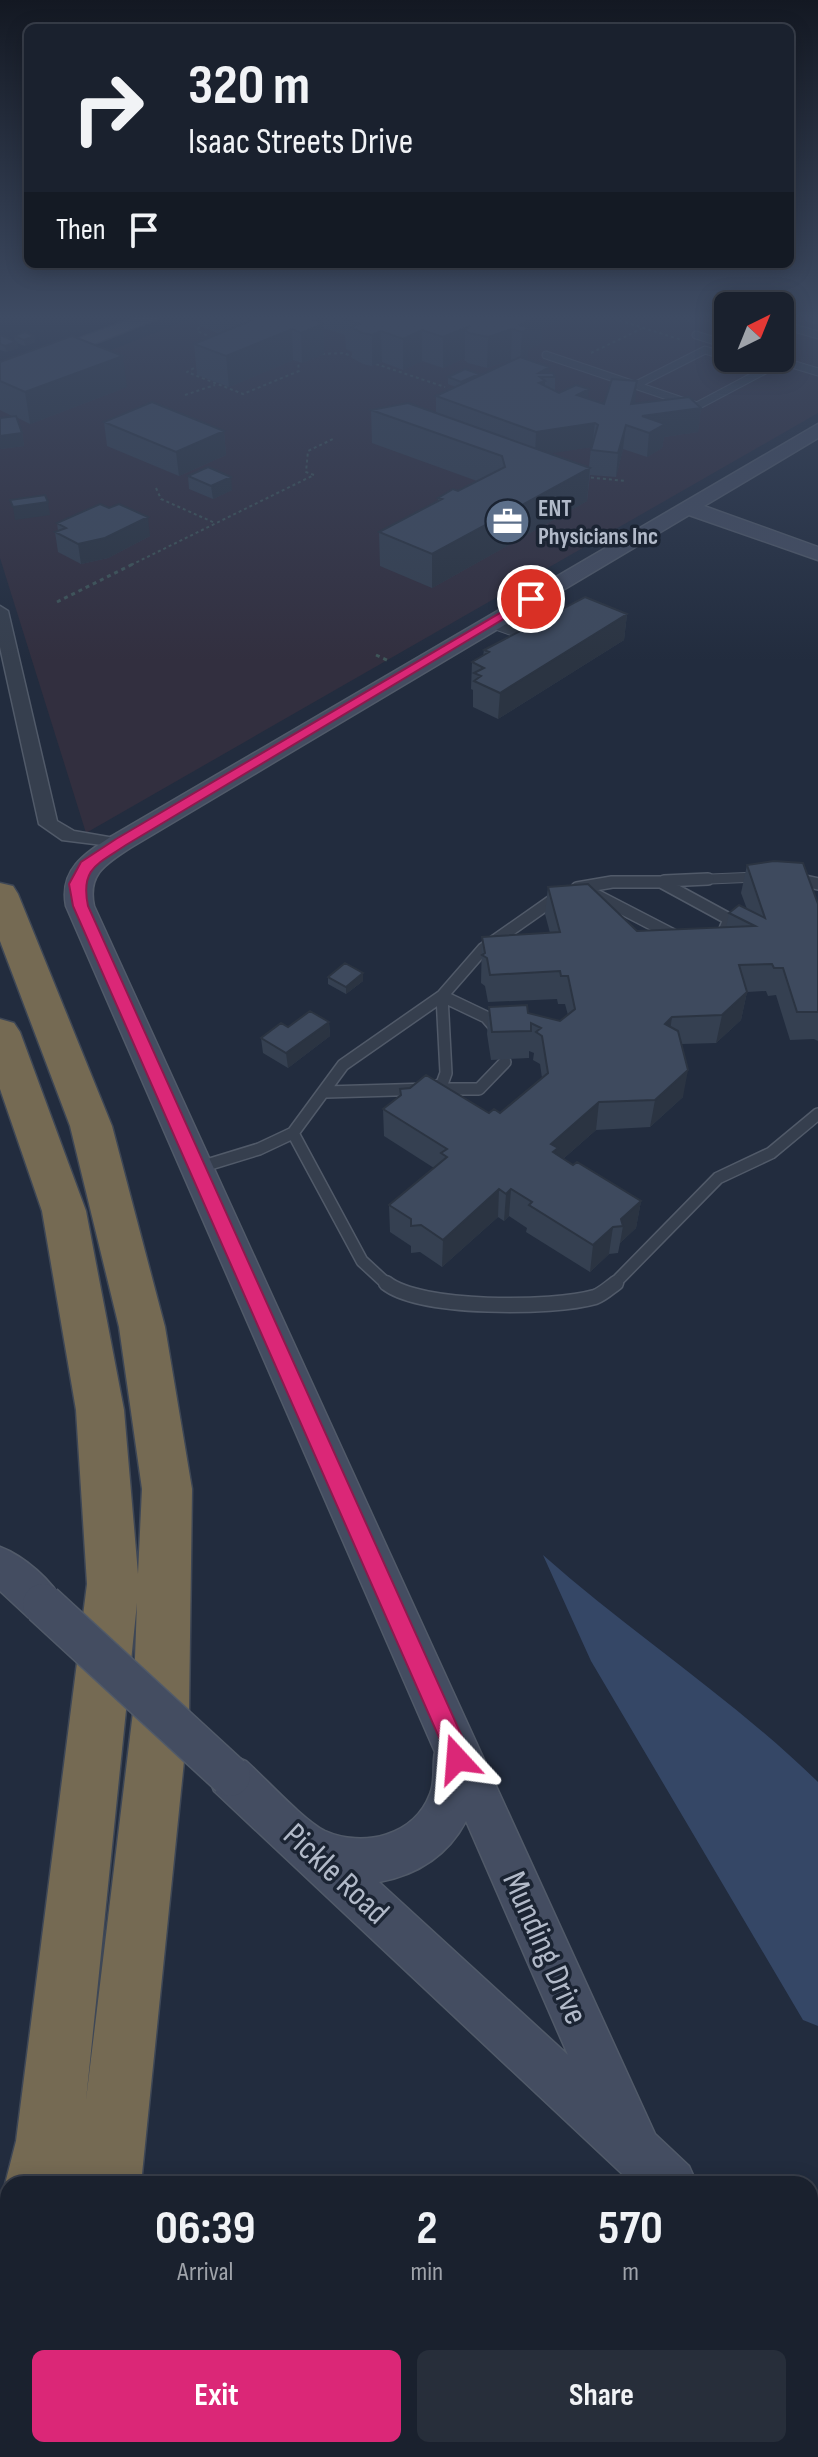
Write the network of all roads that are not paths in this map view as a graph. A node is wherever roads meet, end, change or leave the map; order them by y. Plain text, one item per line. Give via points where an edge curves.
1 (815, 432) edge
2 (687, 507) junction
3 (818, 554) edge
4 (531, 599) junction
5 (0, 611) edge
6 (554, 622) edge
7 (491, 623) junction
8 (541, 630) edge
9 (119, 844) junction
10 (781, 876) edge
11 (768, 877) edge
12 (661, 882) junction
13 (818, 884) edge
14 (581, 887) junction
15 (4, 892) edge
16 (710, 940) edge
17 (691, 944) edge
18 (442, 996) junction
19 (0, 1032) edge
20 (501, 1035) edge
21 (505, 1062) dead end
22 (429, 1089) junction
23 (326, 1092) junction
24 (818, 1114) edge
25 (293, 1133) junction
26 (197, 1168) junction
27 (0, 1565) edge
28 (454, 1743) junction
29 (305, 1845) junction
30 (637, 2153) junction
31 (41, 2176) edge
32 (108, 2176) edge
33 (662, 2176) edge

1 - 2 street
2 - 3 street
2 - 4 street
4 - 6 lane via 567,614
4 - 7 street
5 - 9 street via 48,824 69,836
7 - 8 lane via 527,638
7 - 9 street
9 - 26 street, Munding Drive via 79,874 76,894
10 - 13 lane
11 - 12 lane
12 - 14 lane
12 - 16 lane via 729,919 728,927
14 - 17 lane
14 - 18 lane via 537,908 483,949
15 - 32 highway via 91,1126 114,1208 142,1327 167,1489 161,1712
18 - 20 lane via 486,1017
18 - 22 lane via 446,1073 442,1084
18 - 23 lane via 343,1065
19 - 31 highway via 64,1211 100,1410 113,1584
21 - 22 lane via 479,1089
22 - 23 lane
23 - 25 lane
24 - 25 lane via 771,1153 718,1178 630,1271 599,1296 571,1301 469,1304 415,1297 390,1286 362,1261
25 - 26 lane
26 - 28 street, Munding Drive
27 - 29 street, Pickle Road, bridge
28 - 29 street, Munding Drive via 453,1799 433,1831 403,1854 363,1863 342,1861
28 - 30 street, Munding Drive
29 - 30 street, Pickle Road
30 - 33 street, Pickle Road

